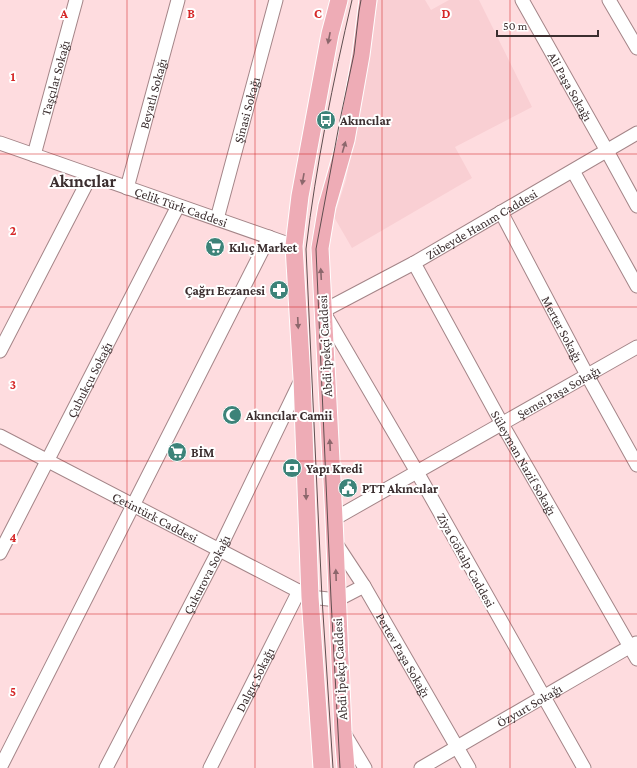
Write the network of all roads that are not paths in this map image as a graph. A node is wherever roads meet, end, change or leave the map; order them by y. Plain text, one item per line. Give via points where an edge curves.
1 (76, 0) edge
2 (178, 0) edge
3 (276, 0) edge
4 (339, 0) edge
5 (368, 0) edge
6 (522, 0) edge
7 (609, 0) edge
8 (637, 48) edge
9 (637, 133) edge
10 (1, 146) edge
11 (607, 150) junction
12 (34, 155) junction
13 (573, 171) junction
14 (91, 175) junction
15 (127, 188) junction
16 (178, 206) junction
17 (637, 206) edge
18 (501, 212) junction
19 (217, 219) junction
20 (269, 237) junction
21 (294, 246) junction
22 (414, 263) junction
23 (637, 286) edge
24 (324, 311) junction
25 (637, 347) edge
26 (0, 351) edge
27 (587, 375) junction
28 (302, 378) junction
29 (502, 424) junction
30 (0, 436) edge
31 (47, 461) junction
32 (637, 465) edge
33 (417, 472) junction
34 (133, 505) junction
35 (334, 520) junction
36 (335, 542) junction
37 (219, 550) junction
38 (0, 553) edge
39 (364, 586) junction
40 (304, 594) junction
41 (337, 600) junction
42 (633, 644) edge
43 (637, 660) edge
44 (543, 696) junction
45 (343, 732) junction
46 (458, 748) junction
47 (0, 768) edge
48 (106, 768) edge
49 (210, 768) edge
50 (322, 768) edge
51 (346, 768) edge
52 (365, 768) edge
53 (422, 768) edge
54 (469, 768) edge
55 (584, 768) edge

1 - 12 street, Taşçılar Sokağı
2 - 15 street, Beyatlı Sokağı
3 - 19 street, Şinasi Sokağı
4 -> 21 main road, Abdi İpekçi Caddesi via 330,34 300,196
24 -> 5 main road, Abdi İpekçi Caddesi via 320,248 327,206 346,140
6 - 11 street, Ali Paşa Sokağı
7 - 8 street
9 - 11 street, Zübeyde Hanım Caddesi
10 - 12 street, Çelik Türk Caddesi
11 - 13 street, Zübeyde Hanım Caddesi
11 - 17 street, Ali Paşa Sokağı
12 - 14 street, Çelik Türk Caddesi
13 - 18 street, Zübeyde Hanım Caddesi
13 - 23 street
14 - 15 street, Çelik Türk Caddesi
14 - 26 street
15 - 16 street, Çelik Türk Caddesi
16 - 19 street, Çelik Türk Caddesi
16 - 31 street, Çubukçu Sokağı
18 - 22 street, Zübeyde Hanım Caddesi
18 - 27 street, Merter Sokağı
19 - 20 street, Çelik Türk Caddesi
20 - 21 street, Çelik Türk Caddesi
20 - 34 street
21 -> 28 main road, Abdi İpekçi Caddesi
22 - 24 street, Zübeyde Hanım Caddesi
22 - 29 street, Süleyman Nazif Sokağı
24 - 33 street, Ziya Gökalp Caddesi
35 -> 24 main road, Abdi İpekçi Caddesi
25 - 27 street, Şemsi Paşa Sokağı
27 - 29 street, Şemsi Paşa Sokağı
27 - 32 street, Merter Sokağı
28 - 37 street, Çukurova Sokağı
28 -> 40 main road, Abdi İpekçi Caddesi
29 - 33 street, Şemsi Paşa Sokağı
29 - 42 street, Süleyman Nazif Sokağı
30 - 31 street, Çetintürk Caddesi
31 - 34 street, Çetintürk Caddesi
31 - 38 street, Çubukçu Sokağı
33 - 35 street, Şemsi Paşa Sokağı
33 - 44 street, Ziya Gökalp Caddesi
34 - 37 street, Çetintürk Caddesi
34 - 47 street
35 - 36 main road, Abdi İpekçi Caddesi
36 - 39 street, Pertev Paşa Sokağı
41 -> 36 main road, Abdi İpekçi Caddesi
37 - 40 street, Çetintürk Caddesi
37 - 48 street, Çukurova Sokağı
39 - 41 street
39 - 46 street, Pertev Paşa Sokağı
40 - 41 street
40 - 49 street, Dalgıç Sokağı
40 - 50 main road, Abdi İpekçi Caddesi
41 - 45 main road, Abdi İpekçi Caddesi
42 - 43 street, Süleyman Nazif Sokağı
42 - 44 street, Özyurt Sokağı
44 - 46 street, Özyurt Sokağı
44 - 55 street, Ziya Gökalp Caddesi
45 - 51 main road, Abdi İpekçi Caddesi
45 - 52 street
46 - 53 street, Özyurt Sokağı
46 - 54 street, Pertev Paşa Sokağı

